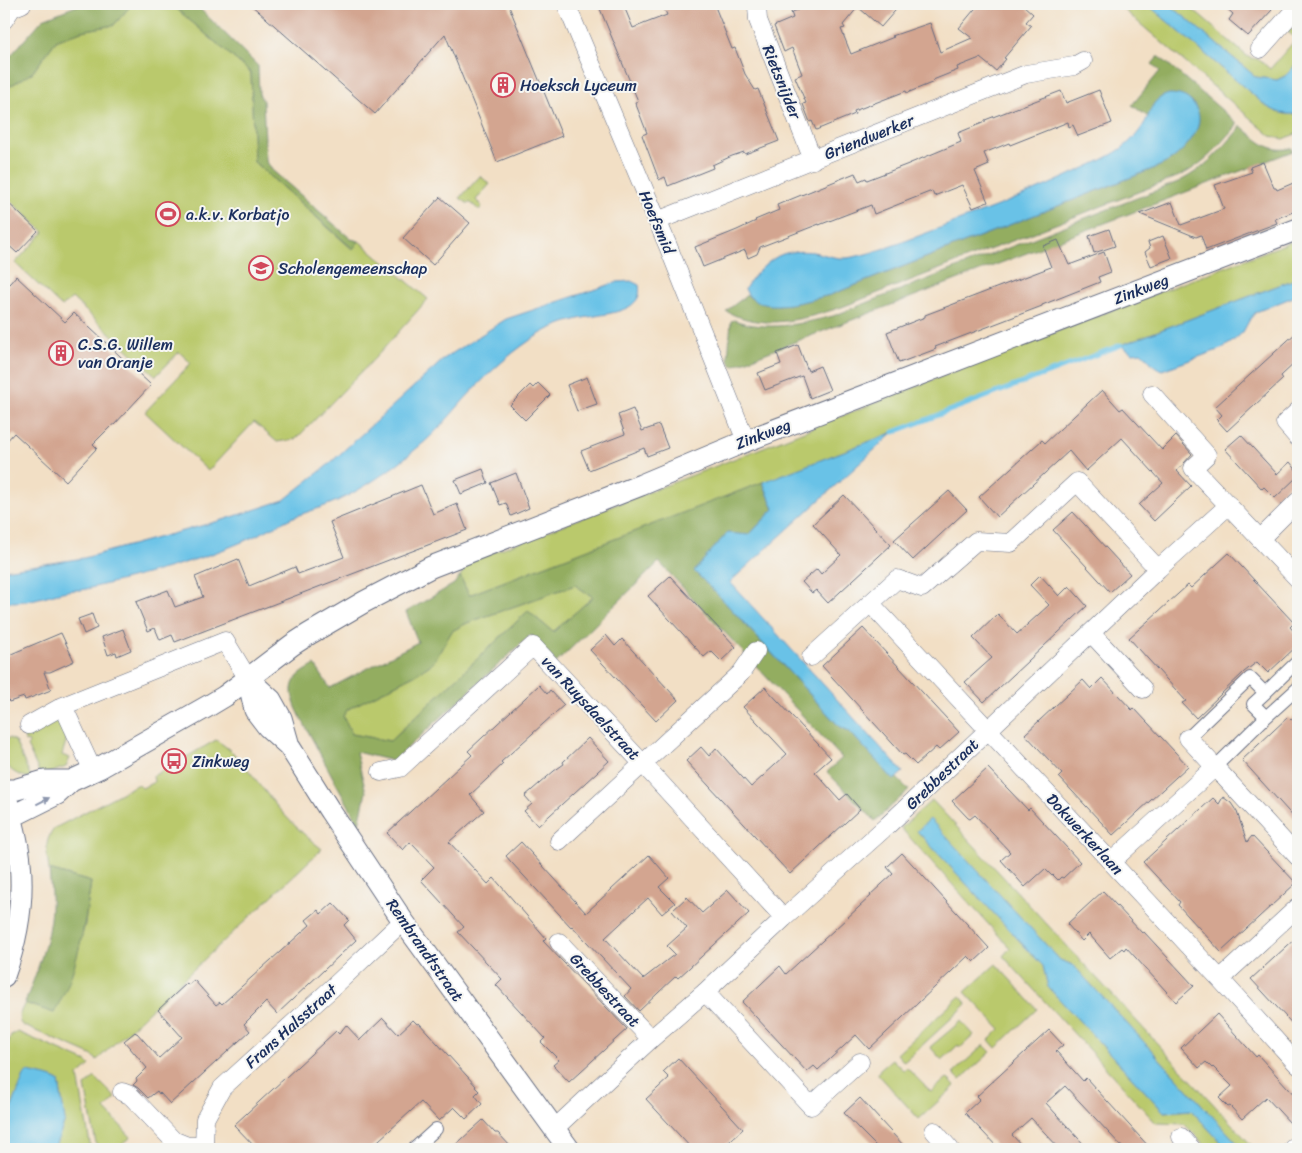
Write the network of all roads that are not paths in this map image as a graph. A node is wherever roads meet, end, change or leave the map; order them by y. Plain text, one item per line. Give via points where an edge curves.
1 (22, 4) edge
2 (566, 4) edge
3 (759, 4) edge
4 (1298, 6) edge
5 (4, 20) edge
6 (1260, 49) dead end
7 (1083, 62) dead end
8 (813, 160) junction
9 (657, 221) junction
10 (1298, 229) edge
11 (1152, 394) dead end
12 (1298, 411) edge
13 (1298, 438) edge
14 (746, 441) junction
15 (1298, 501) edge
16 (1229, 505) junction
17 (1261, 538) junction
18 (1158, 569) junction
19 (1298, 579) edge
20 (870, 603) junction
21 (1091, 633) junction
22 (756, 651) dead end
23 (811, 658) dead end
24 (1298, 661) edge
25 (248, 679) junction
26 (1298, 688) edge
27 (1143, 689) dead end
28 (1265, 693) junction
29 (63, 706) junction
30 (1266, 717) junction
31 (29, 725) dead end
32 (988, 730) junction
33 (1188, 738) joint
34 (643, 764) junction
35 (1215, 767) junction
36 (93, 771) junction
37 (381, 772) dead end
38 (71, 781) junction
39 (4, 790) edge
40 (11, 817) junction
41 (559, 841) dead end
42 (1298, 856) edge
43 (1111, 862) junction
44 (1298, 908) edge
45 (784, 918) junction
46 (403, 921) junction
47 (560, 942) dead end
48 (4, 976) edge
49 (1220, 979) junction
50 (705, 992) junction
51 (651, 1039) junction
52 (860, 1062) dead end
53 (1298, 1065) edge
54 (122, 1092) dead end
55 (436, 1129) dead end
56 (554, 1129) junction
57 (934, 1132) dead end
58 (1298, 1144) edge
59 (205, 1147) edge
60 (414, 1149) edge
61 (569, 1149) edge
62 (950, 1149) edge
63 (1292, 1149) edge

1 - 5 street via 12,8
2 - 9 street, Hoefsmid
3 - 8 street, Rietsnijder via 758,20
4 - 6 street
7 - 8 street, Griendwerker via 1026,74
8 - 9 street, Griendwerker
9 - 14 street, Hoefsmid
10 - 14 street, Zinkweg
11 - 16 street via 1207,455 1193,468
12 - 13 street via 1285,423
14 - 25 street, Zinkweg via 431,567 313,631
15 - 17 street
16 - 17 street
16 - 18 street, Grebbestraat
17 - 19 street
18 - 20 street via 1078,482 1011,542 976,541 922,588 897,579
18 - 21 street, Grebbestraat
20 - 23 street
20 - 32 street, Dokwerkerlaan
21 - 27 street
21 - 32 street, Grebbestraat
22 - 34 street via 741,673
24 - 28 street
25 - 29 street via 225,641
25 - 36 street, Zinkweg via 210,705
25 - 46 street, Rembrandtstraat via 254,710 289,746
26 - 30 street
28 - 30 street via 1253,704
28 - 33 street via 1250,678
29 - 31 street
29 - 36 street
30 - 35 street
32 - 43 street, Dokwerkerlaan
32 - 45 street, Grebbestraat
33 - 35 street
34 - 37 street, van Ruysdaelstraat via 533,646 400,768
34 - 41 street
34 - 45 street, van Ruysdaelstraat
35 - 42 street
35 - 43 street
36 - 38 street, Zinkweg
38 - 39 street, Zinkweg via 44,781
40 -> 38 street, Zinkweg via 58,794
39 - 40 street
40 - 48 street via 20,862 21,900
43 - 49 street, Dokwerkerlaan
44 - 49 street
45 - 50 street, Grebbestraat
46 - 56 street, Rembrandtstraat
46 - 59 street, Frans Halsstraat via 222,1088 205,1119
47 - 51 street, Grebbestraat
49 - 53 street, Dokwerkerlaan
50 - 51 street, Grebbestraat
50 - 52 street via 811,1106
51 - 56 street, Grebbestraat
54 - 59 street, Frans Halsstraat via 130,1095 173,1140 188,1146
55 - 60 street
56 - 61 street, Rembrandtstraat
57 - 62 street
58 - 63 street

